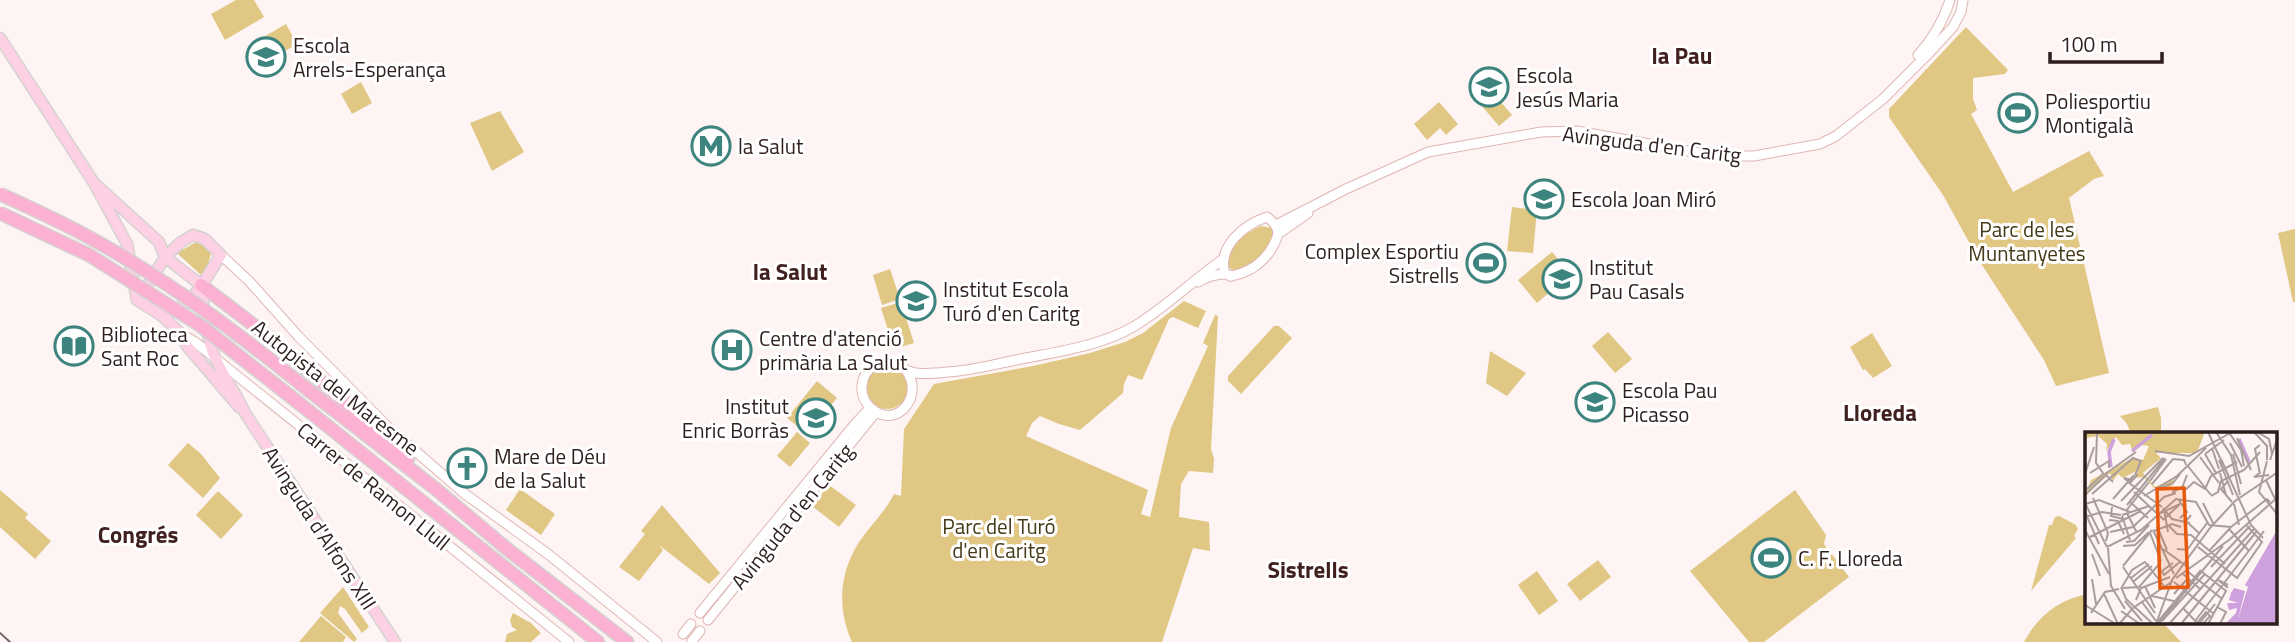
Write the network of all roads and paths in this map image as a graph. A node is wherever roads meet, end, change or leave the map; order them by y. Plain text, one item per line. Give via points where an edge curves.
1 (1950, 0) edge
2 (1963, 0) edge
3 (0, 38) edge
4 (1876, 103) junction
5 (94, 183) junction
6 (0, 194) edge
7 (0, 213) edge
8 (1277, 229) junction
9 (159, 242) junction
10 (181, 242) junction
11 (221, 255) junction
12 (165, 257) junction
13 (1222, 260) junction
14 (1225, 274) junction
15 (201, 285) junction
16 (1190, 285) junction
17 (137, 300) junction
18 (161, 315) junction
19 (179, 332) junction
20 (215, 358) junction
21 (905, 369) junction
22 (937, 373) junction
23 (914, 390) junction
24 (873, 410) junction
25 (245, 413) junction
26 (437, 490) junction
27 (700, 613) dead end
28 (708, 620) dead end
29 (691, 624) dead end
30 (700, 631) dead end
31 (683, 634) dead end
32 (692, 641) edge
33 (395, 642) edge
34 (569, 642) edge
35 (598, 642) edge
36 (627, 642) edge
37 (657, 642) edge

1 - 4 street via 1930,43
2 - 4 street via 1953,27
3 - 5 main road
4 - 8 street, Avinguda d'en Caritg via 1820,144 1754,156 1716,156 1577,131 1541,132 1428,152
5 - 9 main road
5 - 17 main road via 127,244
6 - 26 highway, Autopista del Maresme, bridge via 91,238 200,307
7 - 35 highway, Autopista del Maresme, bridge via 89,255 201,326
8 - 13 street via 1267,217 1250,225 1229,245
8 - 14 street via 1276,243 1263,261 1234,276
9 - 10 main road
9 - 12 main road
10 - 11 main road via 193,235 201,237
10 - 12 main road
11 - 15 main road
11 - 37 street via 386,425 456,486
12 - 15 main road
12 - 17 main road
13 - 14 street
13 - 16 street
14 - 16 street
15 - 18 main road via 183,307
15 - 20 main road, Avinguda d'Alfons XIII
15 - 26 highway via 360,415
16 - 22 street via 1132,328 1099,342
17 - 18 main road, Avinguda d'Alfons XIII
18 - 19 main road, Avinguda d'Alfons XIII
19 - 20 street, Carrer de Ramon Llull
19 - 25 main road, Avinguda d'Alfons XIII
20 - 25 main road, Avinguda d'Alfons XIII
20 - 34 street, Carrer de Ramon Llull
21 - 22 street
21 - 23 street
21 - 24 street via 885,362 865,375 863,399
22 - 23 street
23 - 24 street via 900,411
24 - 27 street, Avinguda d'en Caritg via 855,424
24 - 28 street, Avinguda d'en Caritg
25 - 33 main road, Avinguda d'Alfons XIII
26 - 36 highway, Autopista del Maresme
29 - 31 street
30 - 32 street

